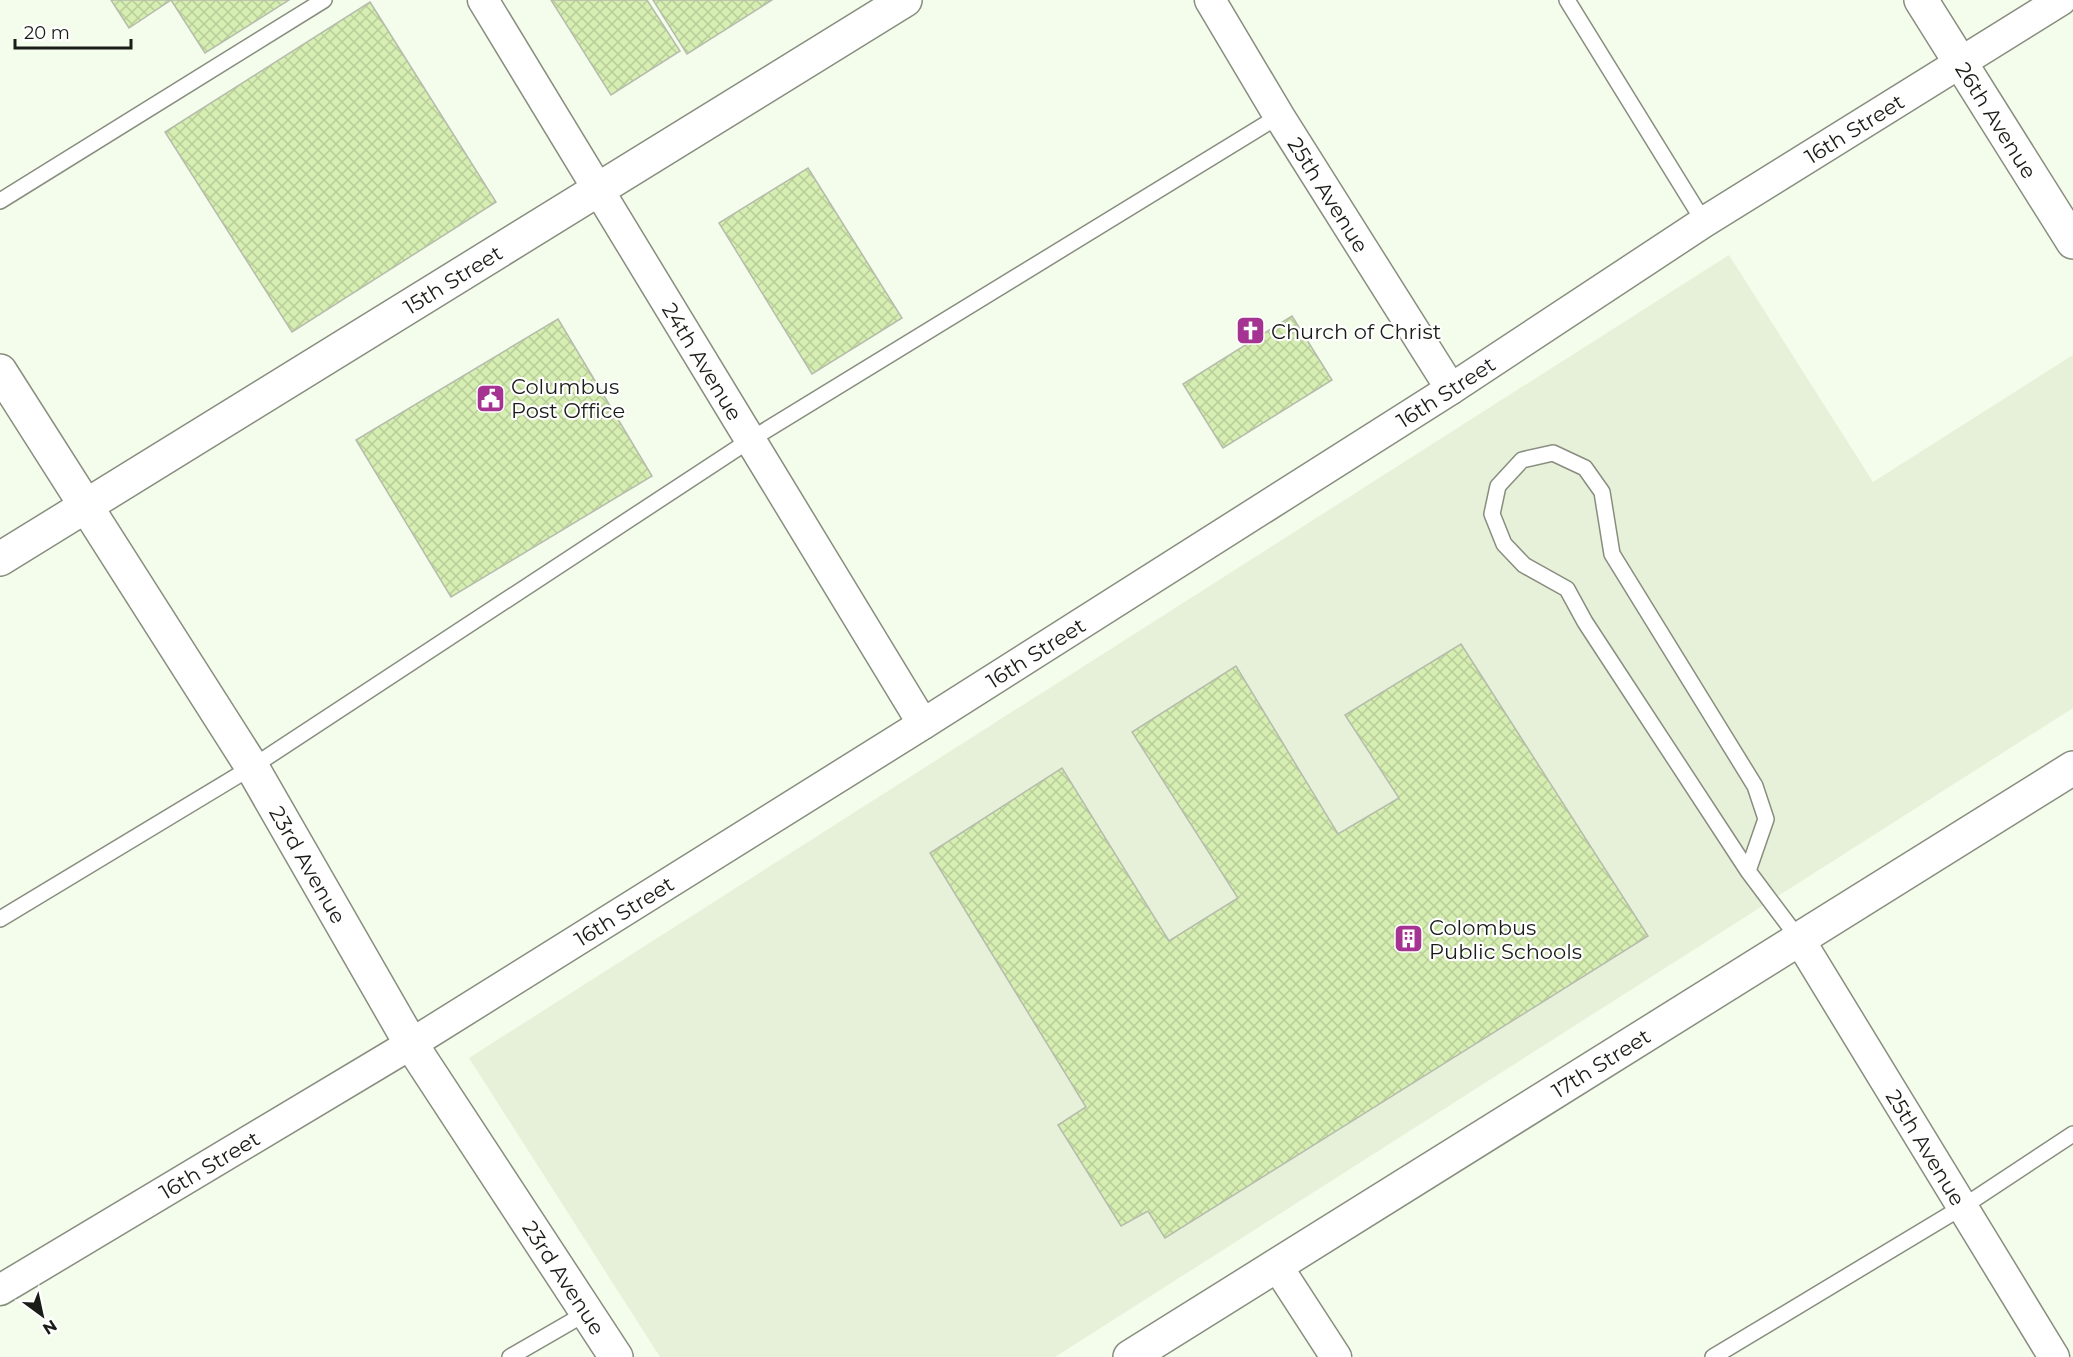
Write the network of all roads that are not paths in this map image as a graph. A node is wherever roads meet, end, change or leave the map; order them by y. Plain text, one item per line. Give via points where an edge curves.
1 (324, 0) edge
2 (483, 0) edge
3 (905, 0) edge
4 (1209, 0) edge
5 (1567, 0) edge
6 (1921, 0) edge
7 (2061, 0) edge
8 (1960, 63) junction
9 (1279, 116) junction
10 (595, 189) junction
11 (0, 201) edge
12 (1704, 222) junction
13 (2073, 242) edge
14 (0, 371) edge
15 (1451, 389) junction
16 (750, 440) junction
17 (86, 507) junction
18 (0, 559) edge
19 (923, 724) junction
20 (252, 767) junction
21 (2073, 768) edge
22 (1748, 871) junction
23 (0, 919) edge
24 (1799, 939) junction
25 (411, 1044) junction
26 (2073, 1134) edge
27 (1964, 1206) junction
28 (1277, 1266) junction
29 (0, 1290) edge
30 (588, 1312) junction
31 (510, 1357) edge
32 (616, 1357) edge
33 (1130, 1357) edge
34 (1336, 1357) edge
35 (1713, 1357) edge
36 (2054, 1357) edge

1 - 11 lane
2 - 10 street, 24th Avenue
3 - 10 main road, 15th Street
4 - 9 street, 25th Avenue
5 - 12 lane
6 - 8 main road, 26th Avenue
7 - 8 street, 16th Street
8 - 12 street, 16th Street
8 - 13 main road, 26th Avenue
9 - 15 street, 25th Avenue
9 - 16 lane
10 - 16 street, 24th Avenue
10 - 17 main road, 15th Street
12 - 15 street, 16th Street
14 - 17 main road, 23rd Avenue
15 - 19 street, 16th Street
16 - 19 street, 24th Avenue
16 - 20 lane
17 - 18 main road, 15th Street
17 - 20 main road, 23rd Avenue
19 - 25 street, 16th Street
20 - 23 lane
20 - 25 main road, 23rd Avenue
21 - 24 main road, 17th Street
22 - 22 lane via 1766,819 1755,786 1612,554 1602,492 1585,468 1553,453 1522,460 1498,486 1492,514 1504,544 1524,565 1567,589
22 - 24 lane
24 - 27 street, 25th Avenue
24 - 28 main road, 17th Street
25 - 29 street, 16th Street
25 - 30 main road, 23rd Avenue
26 - 27 lane
27 - 35 lane
27 - 36 street, 25th Avenue
28 - 33 main road, 17th Street
28 - 34 street
30 - 31 lane
30 - 32 main road, 23rd Avenue

